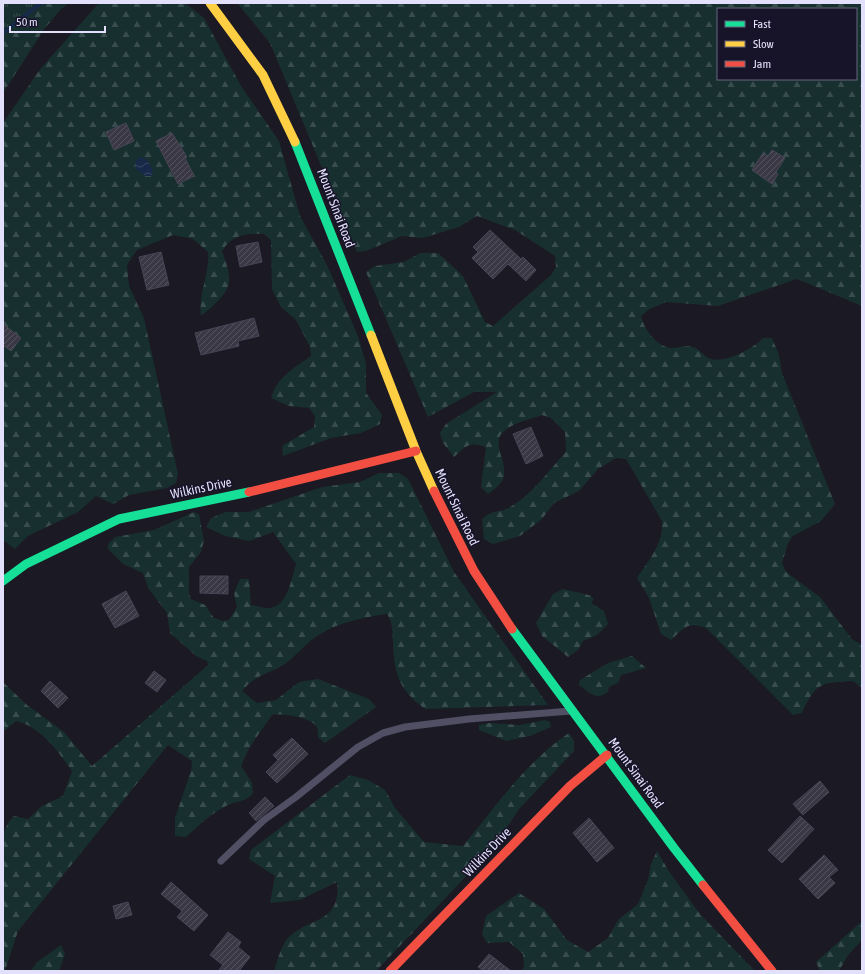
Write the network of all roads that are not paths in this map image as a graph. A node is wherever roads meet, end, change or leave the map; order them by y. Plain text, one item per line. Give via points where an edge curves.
1 (210, 3) edge
2 (416, 451) junction
3 (3, 581) edge
4 (574, 711) junction
5 (606, 755) junction
6 (222, 861) dead end
7 (390, 971) edge
8 (772, 971) edge

1 - 2 street, Mount Sinai Road via 241,42 263,76 286,122
2 - 3 street, Wilkins Drive via 286,484 119,519 26,564
2 - 4 street, Mount Sinai Road via 474,571 503,616
4 - 5 street, Mount Sinai Road
4 - 6 lane via 469,719 405,727 383,733 358,747 264,820
5 - 7 street, Wilkins Drive via 560,797
5 - 8 street, Mount Sinai Road via 681,858

